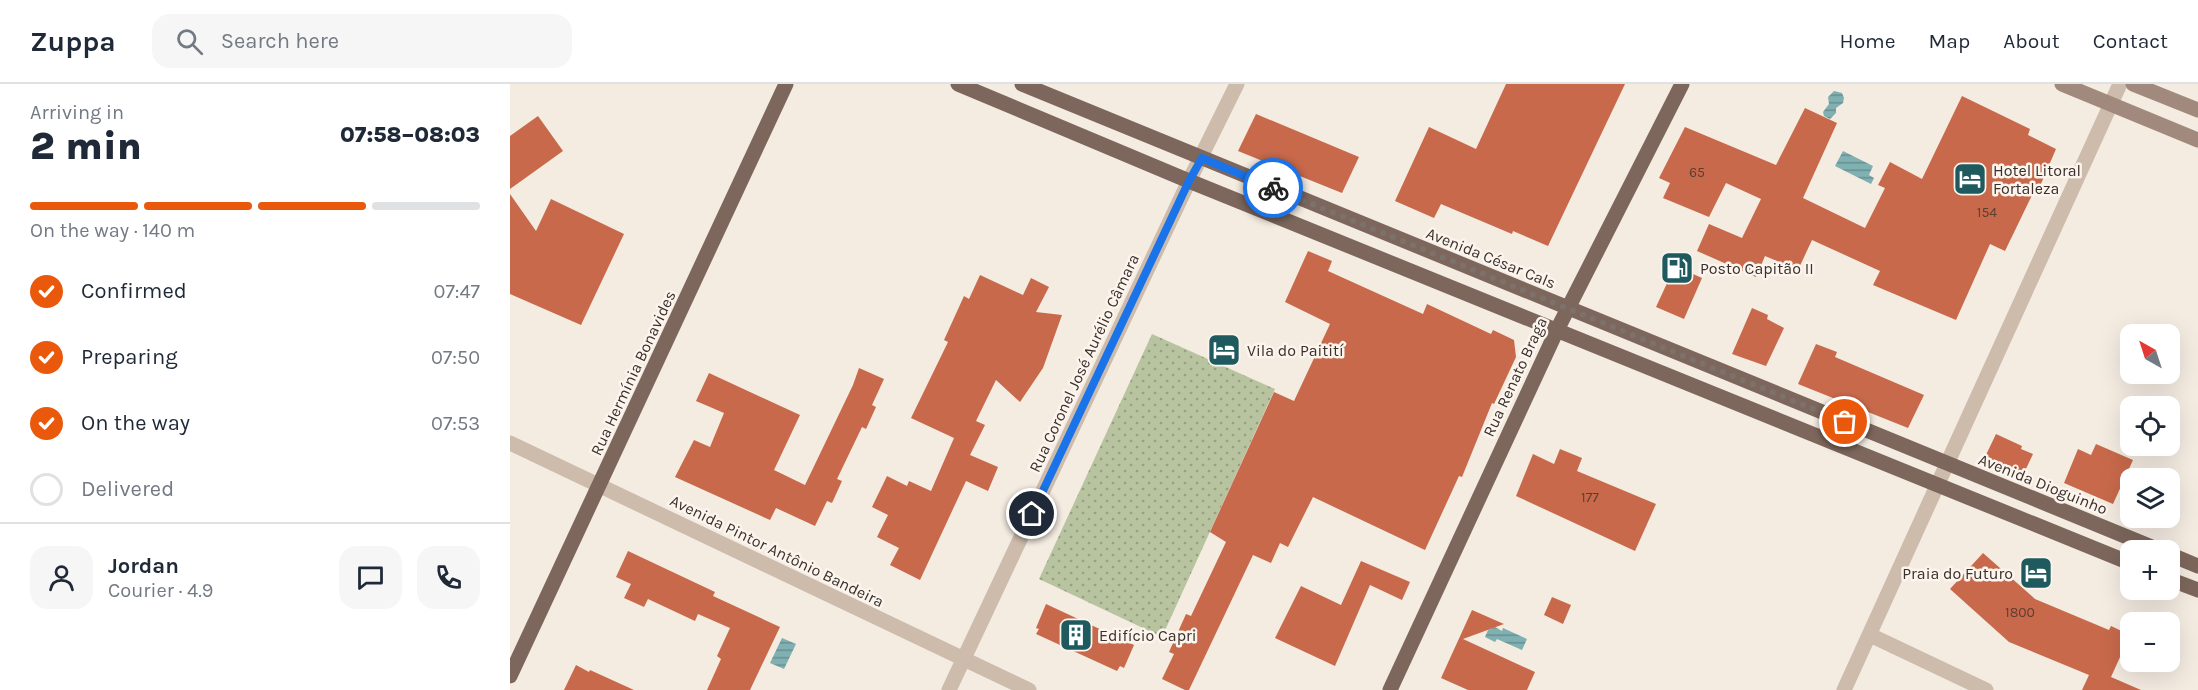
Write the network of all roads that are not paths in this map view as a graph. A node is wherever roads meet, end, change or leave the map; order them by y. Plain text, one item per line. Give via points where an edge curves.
1 (786, 84) edge
2 (958, 84) edge
3 (1022, 84) edge
4 (1237, 84) edge
5 (1682, 84) edge
6 (2062, 84) edge
7 (2120, 84) edge
8 (2133, 84) edge
9 (2110, 104) junction
10 (2198, 110) edge
11 (2198, 140) edge
12 (1202, 158) junction
13 (1189, 181) junction
14 (1567, 309) junction
15 (1557, 330) junction
16 (510, 443) edge
17 (1947, 465) junction
18 (600, 486) junction
19 (1938, 486) junction
20 (2134, 540) edge
21 (2120, 559) edge
22 (2180, 559) edge
23 (2198, 566) edge
24 (2180, 584) edge
25 (2198, 591) edge
26 (1870, 635) junction
27 (963, 660) junction
28 (510, 676) edge
29 (949, 690) edge
30 (1029, 690) edge
31 (1390, 690) edge
32 (1844, 690) edge
33 (1986, 690) edge

1 - 18 main road, Rua Hermínia Bonavides
2 - 13 main road
3 - 12 main road, Avenida César Cals
4 - 12 street, Rua Coronel José Aurélio Câmara
5 - 14 main road, Rua Renato Braga
6 - 9 main road
7 - 9 street
8 - 10 main road
9 - 11 main road
9 - 17 street
12 - 13 street, Rua Coronel José Aurélio Câmara
12 - 14 main road, Avenida César Cals
13 - 15 main road
13 - 27 street, Rua Coronel José Aurélio Câmara
14 - 15 main road, Rua Renato Braga
14 - 17 main road, Avenida César Cals
15 - 19 main road
15 - 31 main road, Rua Renato Braga
16 - 18 street, Avenida Pintor Antônio Bandeira
17 - 19 street
17 - 20 main road, Avenida Dioguinho
18 - 27 street, Avenida Pintor Antônio Bandeira
18 - 28 main road, Rua Hermínia Bonavides
19 - 21 main road
19 - 26 street
22 - 23 main road
24 - 25 main road
26 - 32 street
26 - 33 street
27 - 29 street, Rua Coronel José Aurélio Câmara
27 - 30 street, Avenida Pintor Antônio Bandeira

